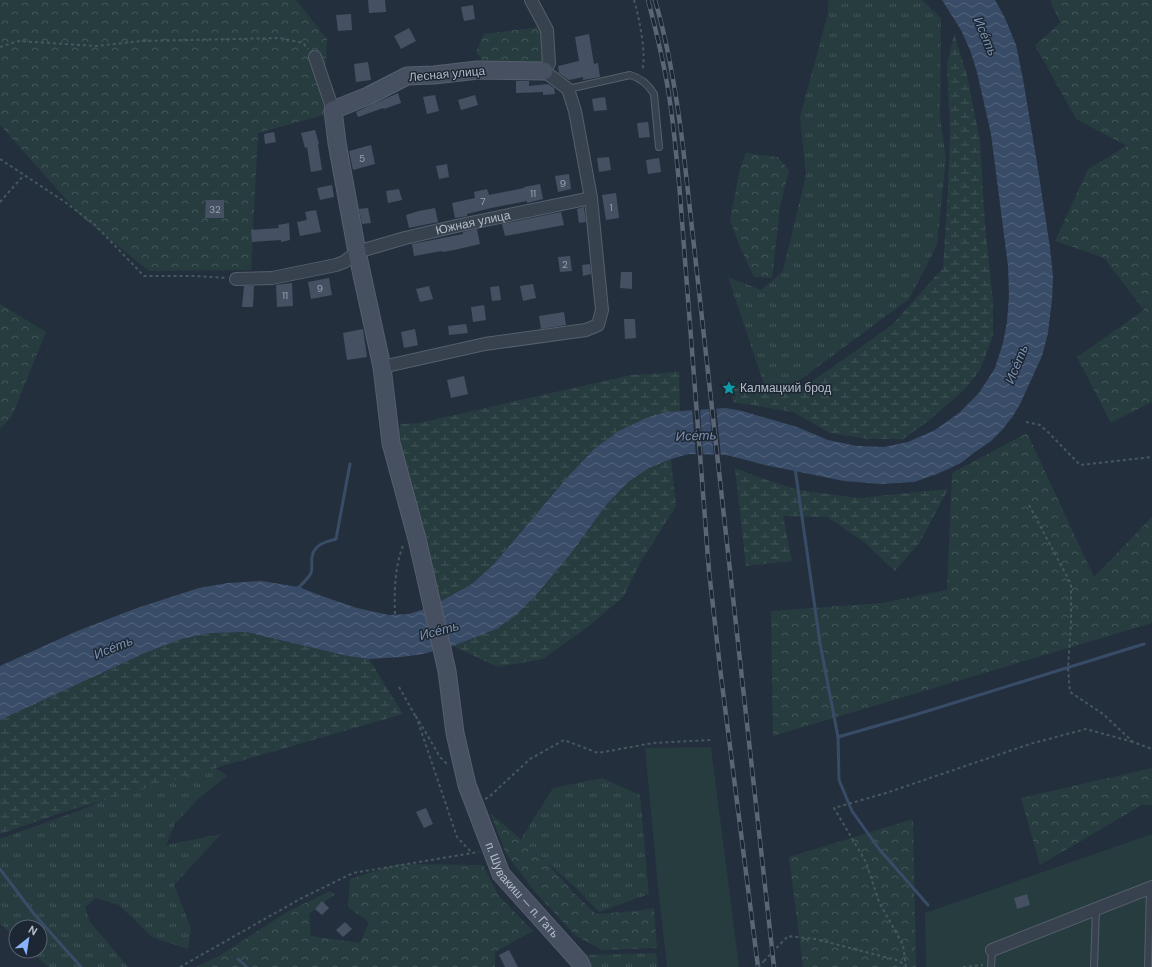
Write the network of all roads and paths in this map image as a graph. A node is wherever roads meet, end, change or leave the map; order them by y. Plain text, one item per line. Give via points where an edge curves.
1 (530, 0) edge
2 (634, 0) edge
3 (0, 47) edge
4 (315, 57) joint
5 (544, 72) junction
6 (638, 78) junction
7 (568, 88) junction
8 (333, 110) junction
9 (660, 147) dead end
10 (0, 159) edge
11 (24, 175) junction
12 (591, 198) junction
13 (0, 202) edge
14 (357, 252) junction
15 (236, 279) joint
16 (382, 367) junction
17 (1026, 422) dead end
18 (1152, 457) edge
19 (1029, 505) dead end
20 (404, 543) dead end
21 (395, 614) dead end
22 (399, 687) dead end
23 (416, 716) junction
24 (711, 740) dead end
25 (1133, 742) junction
26 (1152, 749) edge
27 (451, 768) dead end
28 (476, 805) junction
29 (492, 850) junction
30 (472, 853) junction
31 (1151, 887) edge
32 (1096, 909) junction
33 (992, 950) joint
34 (991, 966) edge
35 (180, 967) edge
36 (582, 967) edge
37 (758, 967) edge
38 (905, 967) edge
39 (963, 967) edge
40 (1094, 967) edge
41 (1148, 967) edge

1 - 5 street via 547,30 549,63
2 - 6 path via 644,56 643,69
3 - 4 path via 18,41 96,46 141,41 280,38 303,43
4 - 8 street
5 - 7 street
5 - 8 street, Лесная улица via 478,70 434,76 407,76
6 - 7 lane via 630,75
6 - 9 lane via 654,94
7 - 12 street via 575,111
8 - 14 street, п. Шувакиш — п. Гать
10 - 11 path
11 - 13 path
11 - 15 path via 94,224 144,276
12 - 14 street, Южная улица via 456,226
12 - 16 street via 602,310 598,325 586,330 485,344
14 - 15 street, Южная улица via 336,265 272,278
14 - 16 street, п. Шувакиш — п. Гать
16 - 28 street, п. Шувакиш — п. Гать via 391,443 417,540 447,671 455,733
17 - 18 path via 1040,426 1049,433 1080,465
19 - 25 path via 1071,584 1068,668 1070,692 1103,714
20 - 21 path via 396,578
22 - 23 path
23 - 27 path via 440,757
23 - 30 path via 456,837
24 - 28 path via 653,743 598,753 564,740 530,759 489,797
25 - 26 path
25 - 38 path via 1086,729 1030,744 834,808 866,862 879,902 903,945
28 - 29 street, п. Шувакиш — п. Гать
29 - 30 path
29 - 36 street, п. Шувакиш — п. Гать via 501,874
30 - 35 path via 353,873 300,898
31 - 32 street
31 - 41 lane
32 - 33 street
32 - 40 lane
33 - 34 lane
34 - 39 path
37 - 38 path, bridge via 788,936 854,948 900,961

